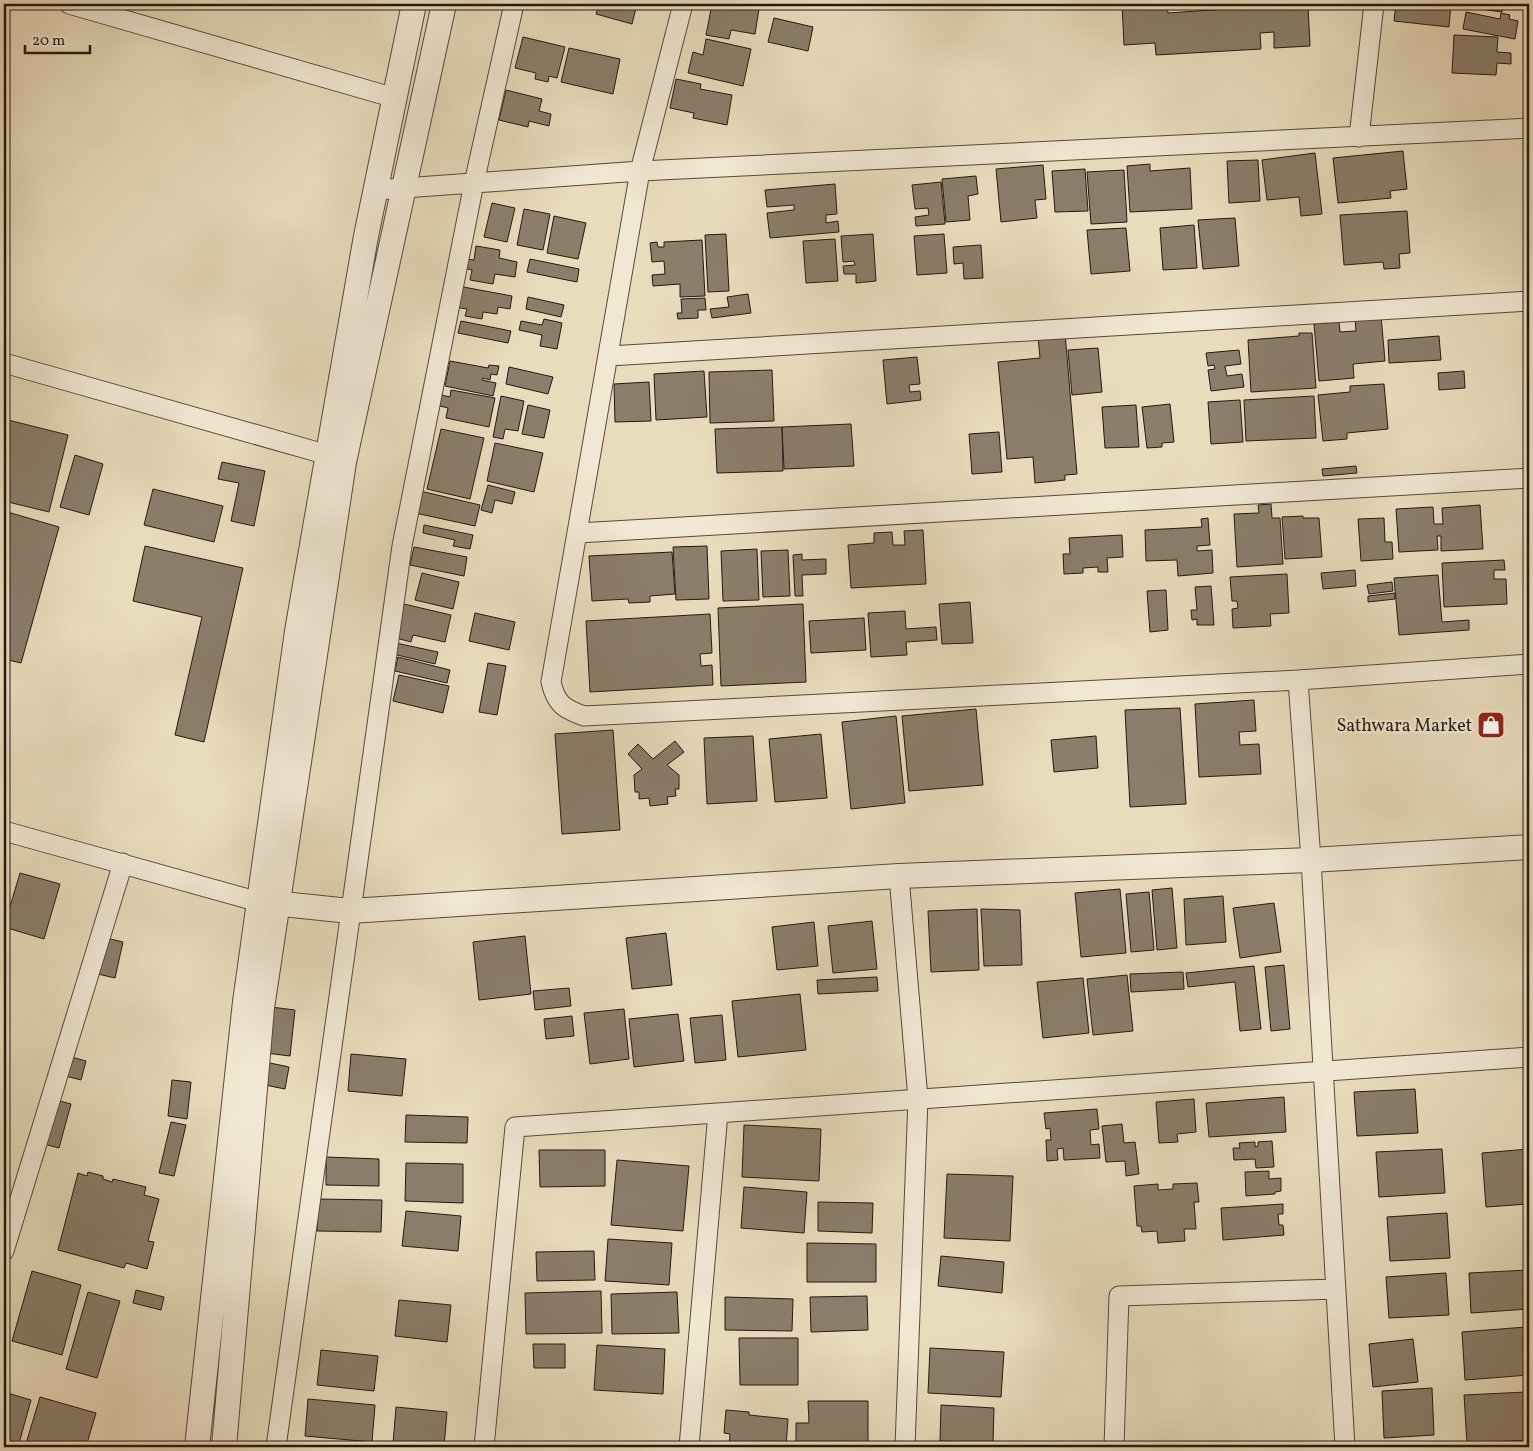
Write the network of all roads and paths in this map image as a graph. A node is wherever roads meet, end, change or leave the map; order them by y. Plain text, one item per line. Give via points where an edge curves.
1 (69, 4) edge
2 (414, 4) edge
3 (444, 4) edge
4 (514, 4) edge
5 (683, 4) edge
6 (1374, 4) edge
7 (395, 98) junction
8 (1529, 128) edge
9 (1359, 136) junction
10 (640, 171) junction
11 (474, 183) junction
12 (403, 188) junction
13 (376, 190) junction
14 (1529, 301) edge
15 (608, 356) junction
16 (4, 363) edge
17 (328, 455) junction
18 (1529, 478) edge
19 (578, 533) junction
20 (1529, 664) edge
21 (1298, 680) junction
22 (4, 831) edge
23 (1529, 848) edge
24 (1311, 860) junction
25 (124, 863) junction
26 (900, 876) junction
27 (269, 903) junction
28 (350, 911) junction
29 (1529, 1058) edge
30 (1323, 1071) junction
31 (918, 1099) junction
32 (718, 1113) junction
33 (4, 1251) edge
34 (1336, 1289) junction
35 (197, 1447) edge
36 (224, 1447) edge
37 (276, 1447) edge
38 (484, 1447) edge
39 (689, 1447) edge
40 (905, 1447) edge
41 (1114, 1447) edge
42 (1345, 1447) edge

1 - 7 street
2 - 7 street
3 - 12 street
4 - 11 street
5 - 10 street
6 - 9 street
7 - 13 street
8 - 9 street
9 - 10 street
10 - 11 street
10 - 15 street
11 - 12 street
11 - 28 street via 402,546
12 - 13 street
12 - 27 street via 344,462
13 - 17 street
14 - 15 street
15 - 19 street
16 - 17 street
17 - 27 street via 297,630
18 - 19 street
19 - 21 street via 552,682 555,696 566,710 584,716
20 - 21 street
21 - 24 street
22 - 25 street
23 - 24 street
24 - 26 street
24 - 30 street
25 - 27 street
25 - 33 street
26 - 28 street
26 - 31 street
27 - 28 street
27 - 35 street via 244,1012
27 - 36 street
28 - 37 street
29 - 30 street
30 - 31 street
30 - 34 street
31 - 32 street
31 - 40 street
32 - 38 street via 515,1126
32 - 39 street
34 - 41 street via 1119,1296
34 - 42 street

